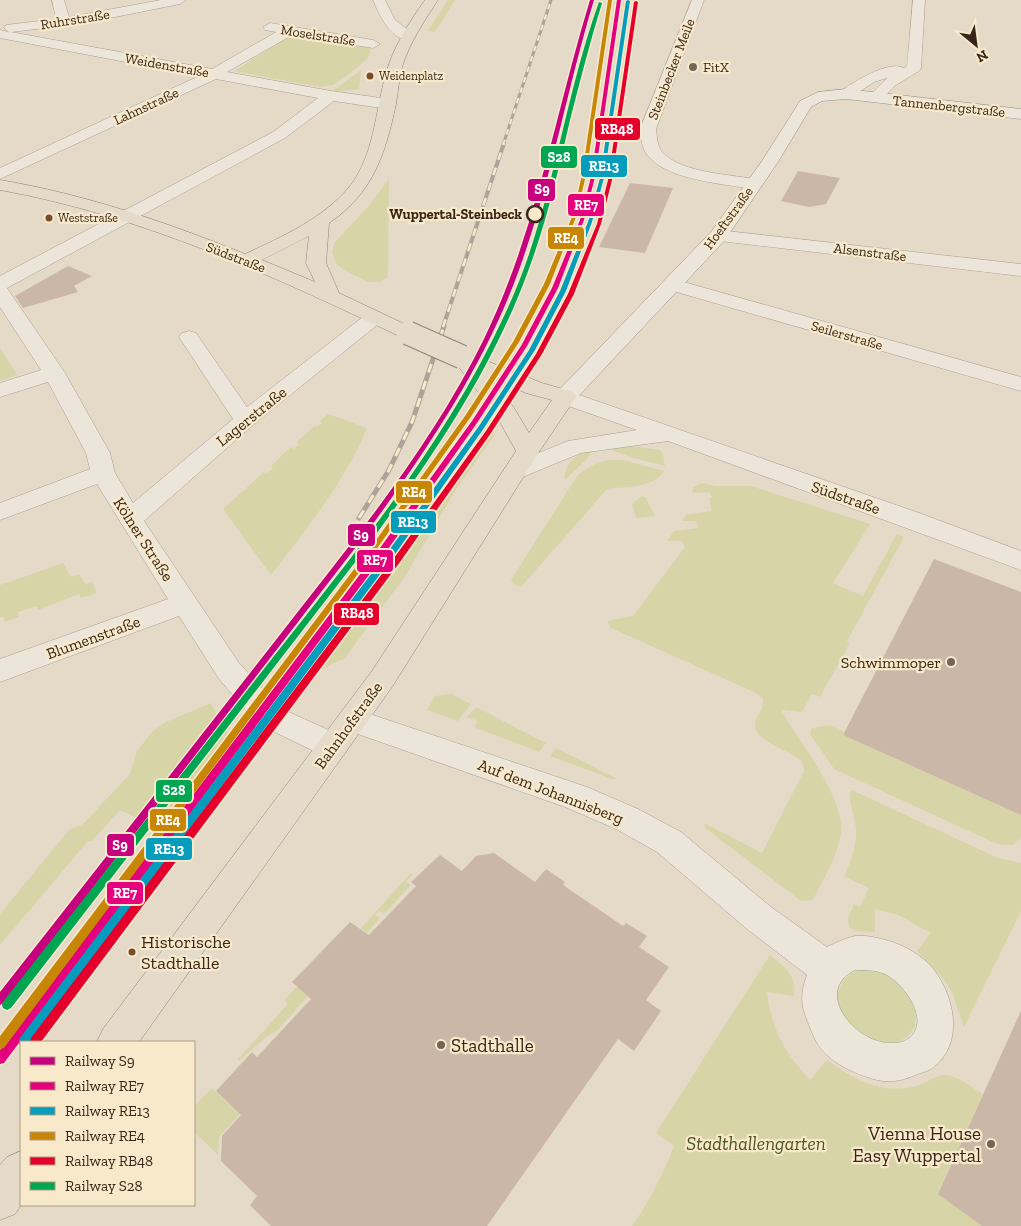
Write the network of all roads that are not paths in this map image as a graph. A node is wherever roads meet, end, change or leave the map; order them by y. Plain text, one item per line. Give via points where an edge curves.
1 (58, 0) edge
2 (180, 0) edge
3 (379, 0) edge
4 (432, 0) edge
5 (698, 0) edge
6 (919, 0) edge
7 (64, 22) junction
8 (263, 26) dead end
9 (0, 29) edge
10 (288, 31) junction
11 (0, 34) edge
12 (407, 36) junction
13 (373, 44) dead end
14 (914, 61) junction
15 (214, 74) junction
16 (391, 83) junction
17 (846, 94) junction
18 (332, 96) junction
19 (876, 97) junction
20 (388, 104) junction
21 (1021, 114) edge
22 (0, 174) edge
23 (753, 184) junction
24 (0, 185) edge
25 (128, 217) junction
26 (320, 220) junction
27 (718, 236) junction
28 (247, 260) junction
29 (1021, 270) edge
30 (0, 284) edge
31 (673, 285) junction
32 (0, 292) edge
33 (331, 297) junction
34 (375, 316) junction
35 (189, 337) dead end
36 (462, 357) junction
37 (54, 373) junction
38 (1021, 384) edge
39 (0, 390) edge
40 (565, 397) junction
41 (245, 420) junction
42 (670, 435) junction
43 (522, 461) junction
44 (103, 473) junction
45 (0, 512) edge
46 (130, 519) junction
47 (1021, 561) edge
48 (186, 603) junction
49 (0, 671) edge
50 (352, 720) junction
51 (333, 746) junction
52 (827, 969) dead end
53 (117, 1041) edge
54 (20, 1172) edge
55 (0, 1200) edge

1 - 7 street
2 - 7 street, Ruhrstraße
3 - 12 street via 389,22
4 - 12 main road
5 - 23 street, Steinbecker Meile via 648,129 649,143 655,154 679,168
6 - 14 street
7 - 9 street, Ruhrstraße
8 - 10 street, Moselstraße
10 - 13 street, Moselstraße
10 - 15 street, Lahnstraße
11 - 15 street, Weidenstraße
12 - 16 main road
14 - 17 street via 896,72 869,79
14 - 19 street via 910,72 891,82
15 - 18 street, Weidenstraße
15 - 22 street, Lahnstraße
16 - 18 street, Weidenstraße
16 - 20 main road
17 - 19 street, Hoeftstraße
17 - 23 street, Hoeftstraße via 818,96 805,104
18 - 20 street, Weidenstraße
18 - 25 street via 279,135
19 - 21 street, Tannenbergstraße
20 - 26 main road via 366,174 351,194
23 - 27 street, Hoeftstraße
24 - 25 main road, Südstraße
25 - 28 main road, Südstraße
25 - 30 street
26 - 28 main road
26 - 33 main road via 316,263
27 - 29 street, Alsenstraße
27 - 31 street, Hoeftstraße
28 - 33 main road, Südstraße
31 - 38 street, Seilerstraße
31 - 40 street, Hoeftstraße
32 - 37 street, Kölner Straße
33 - 34 main road, Südstraße
34 - 36 main road, Südstraße, bridge
34 - 41 street, Lagerstraße
35 - 41 street
36 - 40 main road, Südstraße
36 - 43 main road via 500,405
37 - 39 street
37 - 44 street, Kölner Straße via 98,453
40 - 42 street, Südstraße
40 - 43 main road, Bahnhofstraße
41 - 46 street, Lagerstraße
42 - 43 street, Südstraße via 576,446
42 - 47 street, Südstraße
43 - 50 main road, Bahnhofstraße via 429,608
44 - 45 street
44 - 46 street, Kölner Straße
46 - 48 street, Kölner Straße
48 - 49 street, Blumenstraße
48 - 51 street, Kölner Straße via 229,670 269,716
50 - 51 main road, Bahnhofstraße
50 - 52 street, Auf dem Johannisberg via 576,797 627,819 668,842 759,918
51 - 53 main road, Bahnhofstraße
54 - 55 main road

